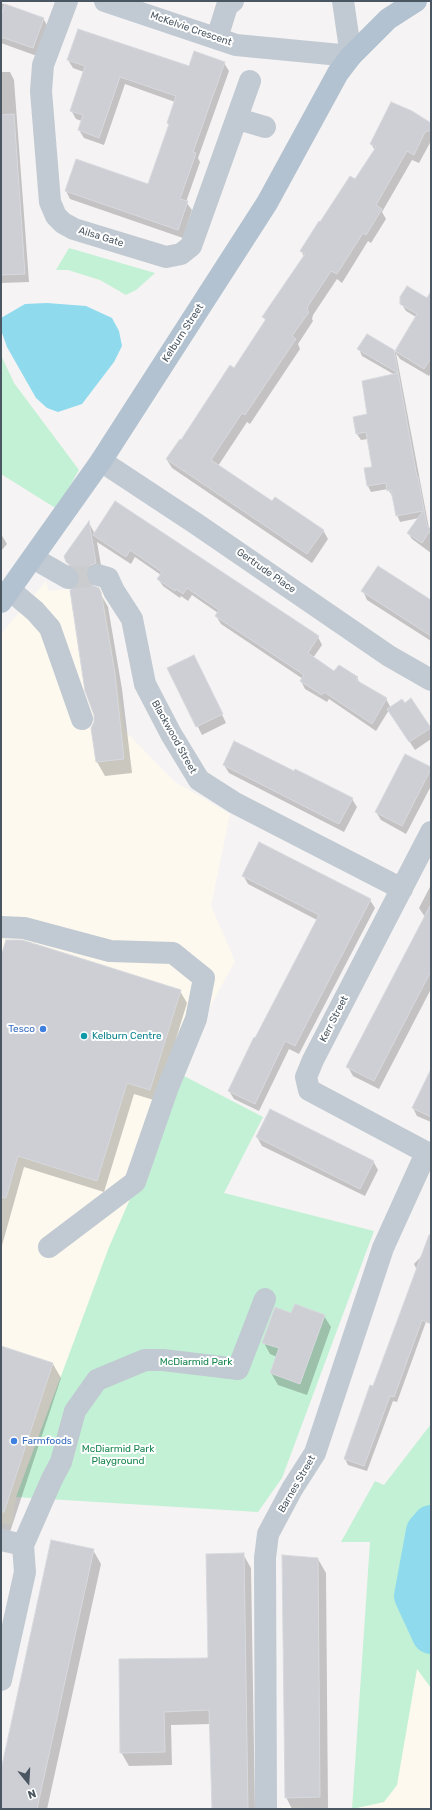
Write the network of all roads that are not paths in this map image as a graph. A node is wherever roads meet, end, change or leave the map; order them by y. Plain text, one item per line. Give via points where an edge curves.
1 (67, 1) edge
2 (105, 1) edge
3 (233, 1) edge
4 (343, 1) edge
5 (416, 1) edge
6 (217, 38) junction
7 (351, 56) junction
8 (250, 81) dead end
9 (238, 119) junction
10 (265, 127) dead end
11 (102, 461) junction
12 (34, 558) junction
13 (98, 575) tunnel mouth
14 (68, 578) tunnel mouth
15 (6, 596) edge
16 (431, 680) edge
17 (82, 719) dead end
18 (431, 832) edge
19 (402, 889) junction
20 (1, 927) edge
21 (428, 1154) edge
22 (49, 1247) dead end
23 (265, 1299) dead end
24 (25, 1539) junction
25 (1, 1540) edge
26 (1, 1680) edge
27 (266, 1809) edge

1 - 9 street, Ailsa Gate via 43,65 42,91 50,202 56,216 64,223 74,229 166,256 180,254 191,246
2 - 6 street, McKelvie Crescent
3 - 6 street via 227,6
4 - 7 street
5 - 7 main road, Kelburn Street via 388,19
6 - 7 street, McKelvie Crescent via 236,45
7 - 11 main road, Kelburn Street via 338,73 266,203
8 - 9 street, Ailsa Gate
9 - 10 street
11 - 12 main road, Kelburn Street
11 - 16 street, Gertrude Place via 389,656
12 - 14 street
12 - 15 main road, Kelburn Street
13 - 19 street, Blackwood Street via 108,578 132,618 145,684 199,780 235,803
15 - 17 street via 35,611 50,628
18 - 19 street, Kerr Street
19 - 21 street, Kerr Street via 306,1077 309,1090
20 - 22 street via 24,928 110,951 173,953 204,978 196,1019 168,1087 135,1182
21 - 27 street, Barnes Street via 384,1248 315,1453 268,1534 265,1558
23 - 24 street via 238,1369 145,1360 97,1380 75,1411 61,1462
24 - 25 street
24 - 26 street via 25,1572

